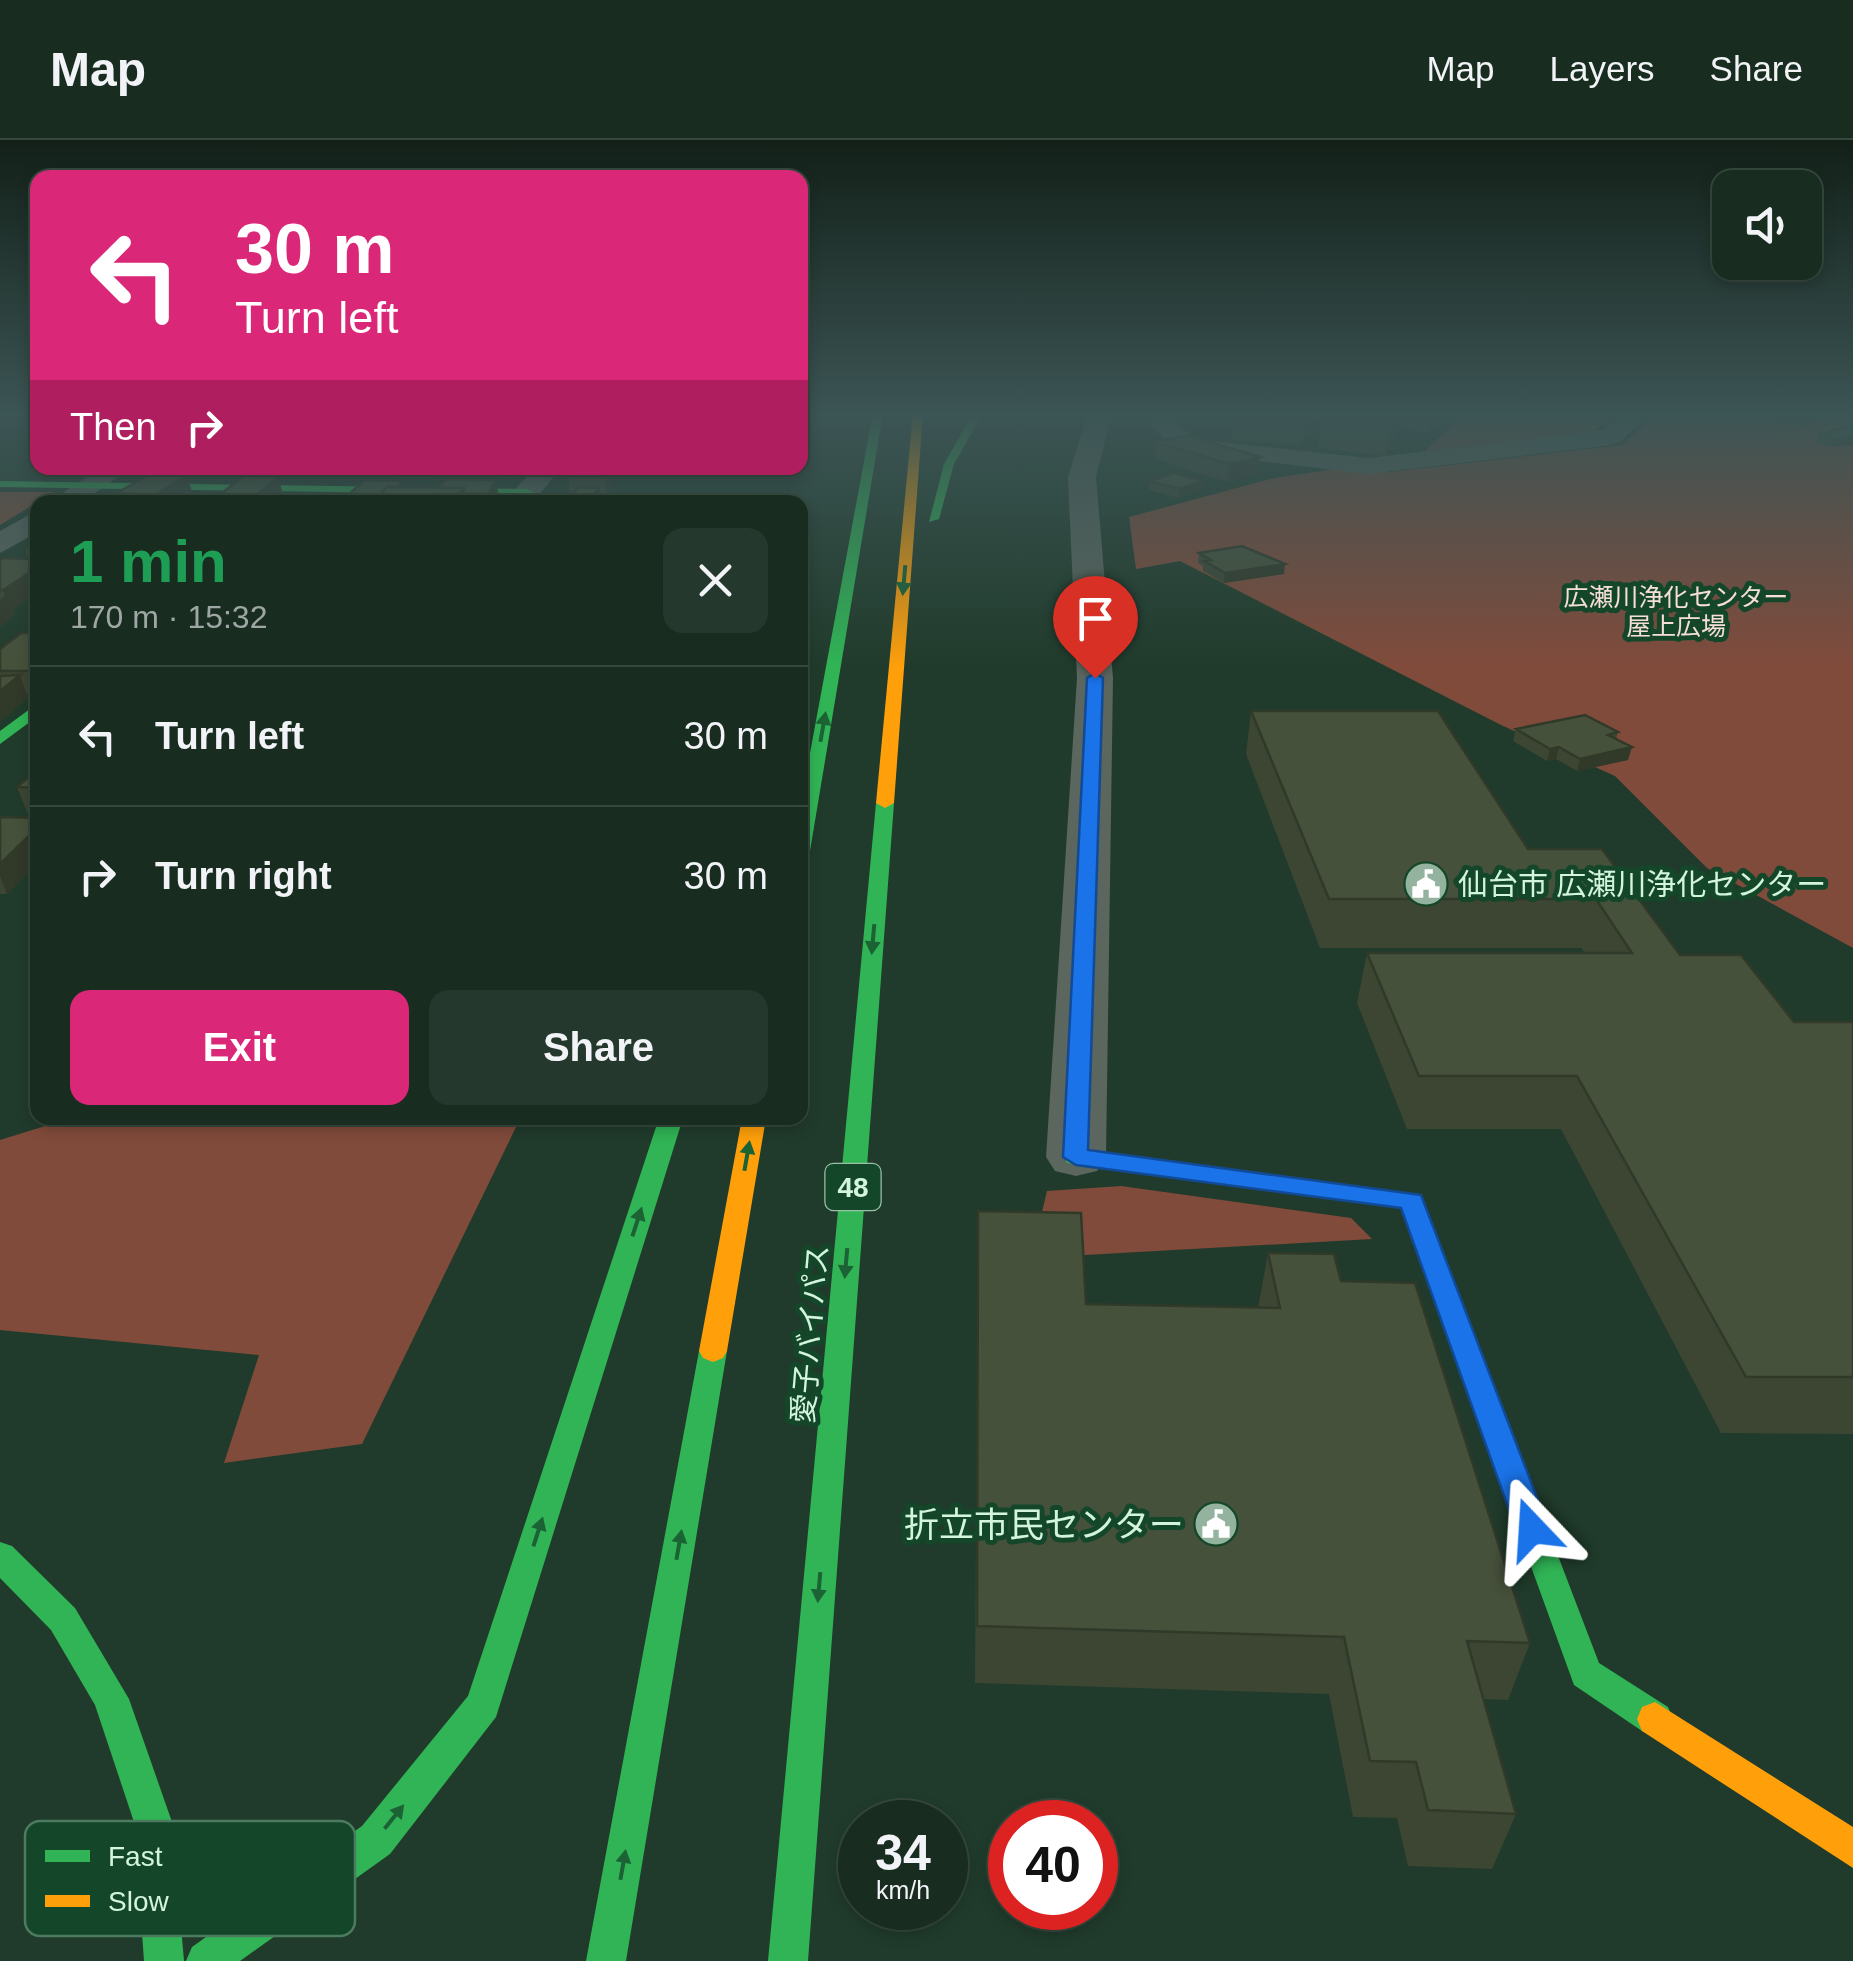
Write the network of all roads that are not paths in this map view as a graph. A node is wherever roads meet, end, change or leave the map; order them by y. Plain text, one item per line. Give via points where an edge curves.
1 (863, 498) edge
2 (911, 498) edge
3 (936, 498) edge
4 (1083, 498) edge
5 (30, 524) edge
6 (857, 534) junction
7 (0, 544) edge
8 (808, 680) edge
9 (30, 714) edge
10 (0, 738) edge
11 (808, 812) edge
12 (878, 882) junction
13 (669, 1125) edge
14 (753, 1125) edge
15 (1076, 1157) joint
16 (0, 1556) edge
17 (153, 1821) edge
18 (1853, 1850) edge
19 (355, 1855) edge
20 (162, 1936) edge
21 (241, 1936) edge
22 (164, 1961) edge
23 (206, 1961) edge
24 (606, 1961) edge
25 (788, 1961) edge

1 - 6 main road
2 -> 12 main road, 愛子バイパス / 48
3 - 12 main road via 906,748
4 - 15 street via 1095,678
5 - 7 street
6 - 8 main road via 826,597
11 -> 6 main road
9 - 10 main road
12 -> 25 main road, 愛子バイパス / 48
19 -> 13 main road via 376,1840 484,1705
24 -> 14 main road
15 - 18 main road via 1412,1201 1586,1674
16 - 17 main road via 62,1619 111,1699
20 - 22 main road
23 -> 21 main road

